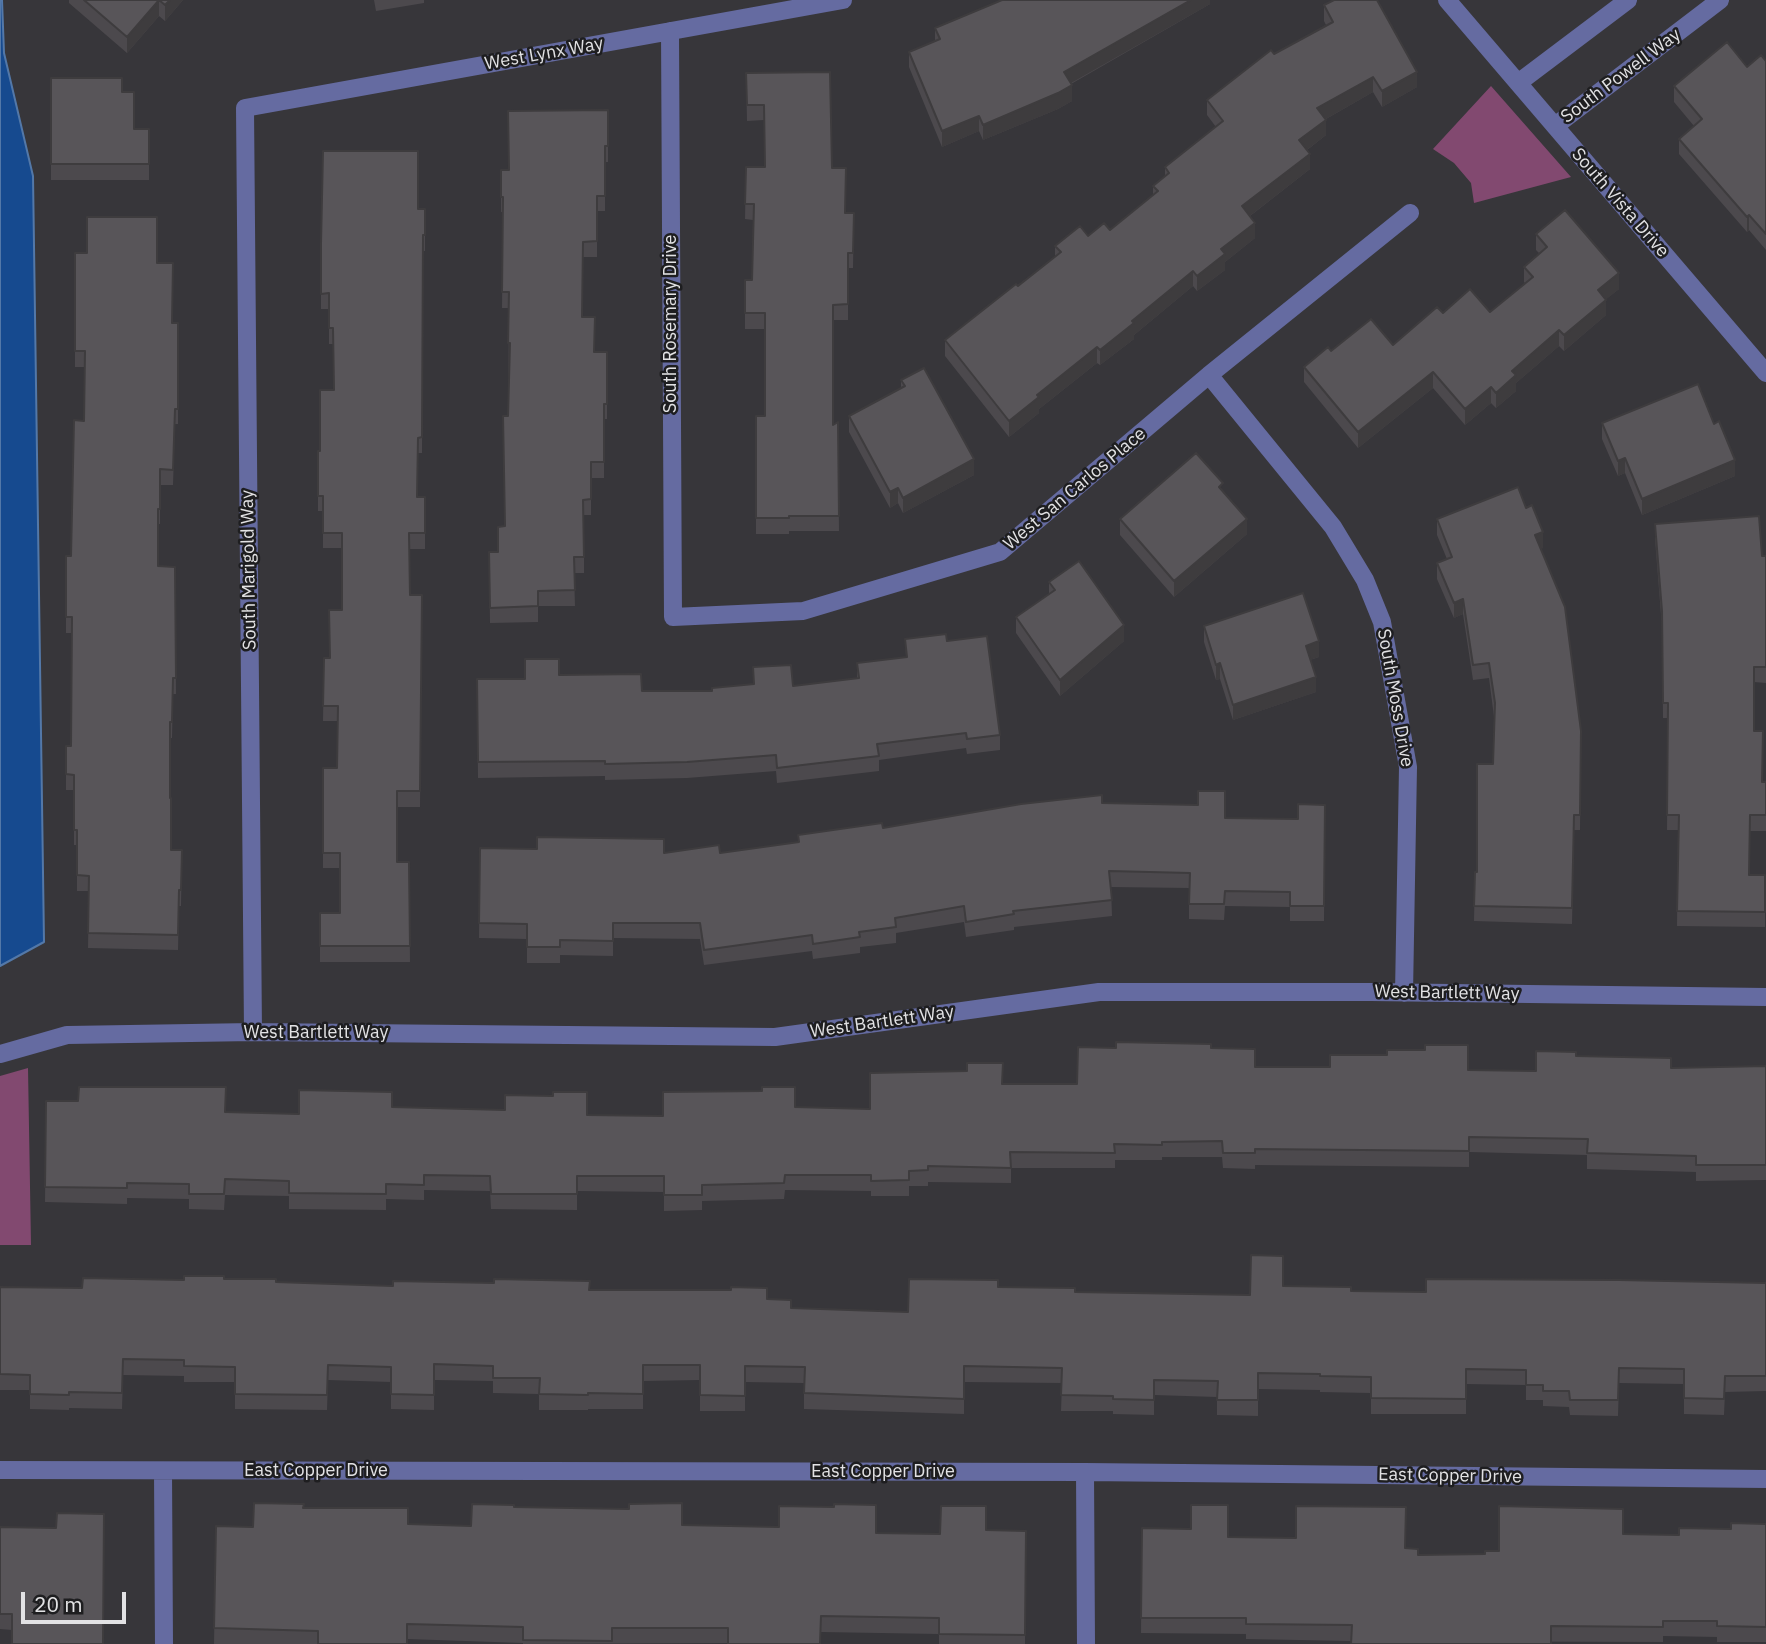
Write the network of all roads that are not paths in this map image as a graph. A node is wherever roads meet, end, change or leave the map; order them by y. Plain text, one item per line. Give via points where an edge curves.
1 (843, 0) edge
2 (1447, 0) edge
3 (1628, 0) edge
4 (1720, 0) edge
5 (670, 31) junction
6 (1518, 83) junction
7 (245, 108) joint
8 (1555, 126) junction
9 (1410, 213) dead end
10 (1766, 373) edge
11 (1209, 375) junction
12 (673, 617) joint
13 (1404, 993) junction
14 (1766, 997) edge
15 (253, 1032) junction
16 (0, 1054) edge
17 (0, 1471) edge
18 (163, 1471) junction
19 (1085, 1472) junction
20 (1766, 1479) edge
21 (164, 1644) edge
22 (1086, 1644) edge

1 - 5 street, West Lynx Way
2 - 6 street, South Vista Drive
3 - 6 street
4 - 8 street, South Powell Way
5 - 7 street, West Lynx Way
5 - 12 street, South Rosemary Drive
6 - 8 street, South Vista Drive
7 - 15 street, South Marigold Way
8 - 10 street, South Vista Drive
9 - 11 street, West San Carlos Place
11 - 12 street, West San Carlos Place via 1000,552 803,611
11 - 13 street, South Moss Drive via 1333,527 1365,580 1382,622 1408,767
13 - 14 street, West Bartlett Way
13 - 15 street, West Bartlett Way via 1099,992 775,1037
15 - 16 street, West Bartlett Way via 67,1035
17 - 18 street, East Copper Drive
18 - 19 street, East Copper Drive
18 - 21 street
19 - 20 street, East Copper Drive
19 - 22 street

